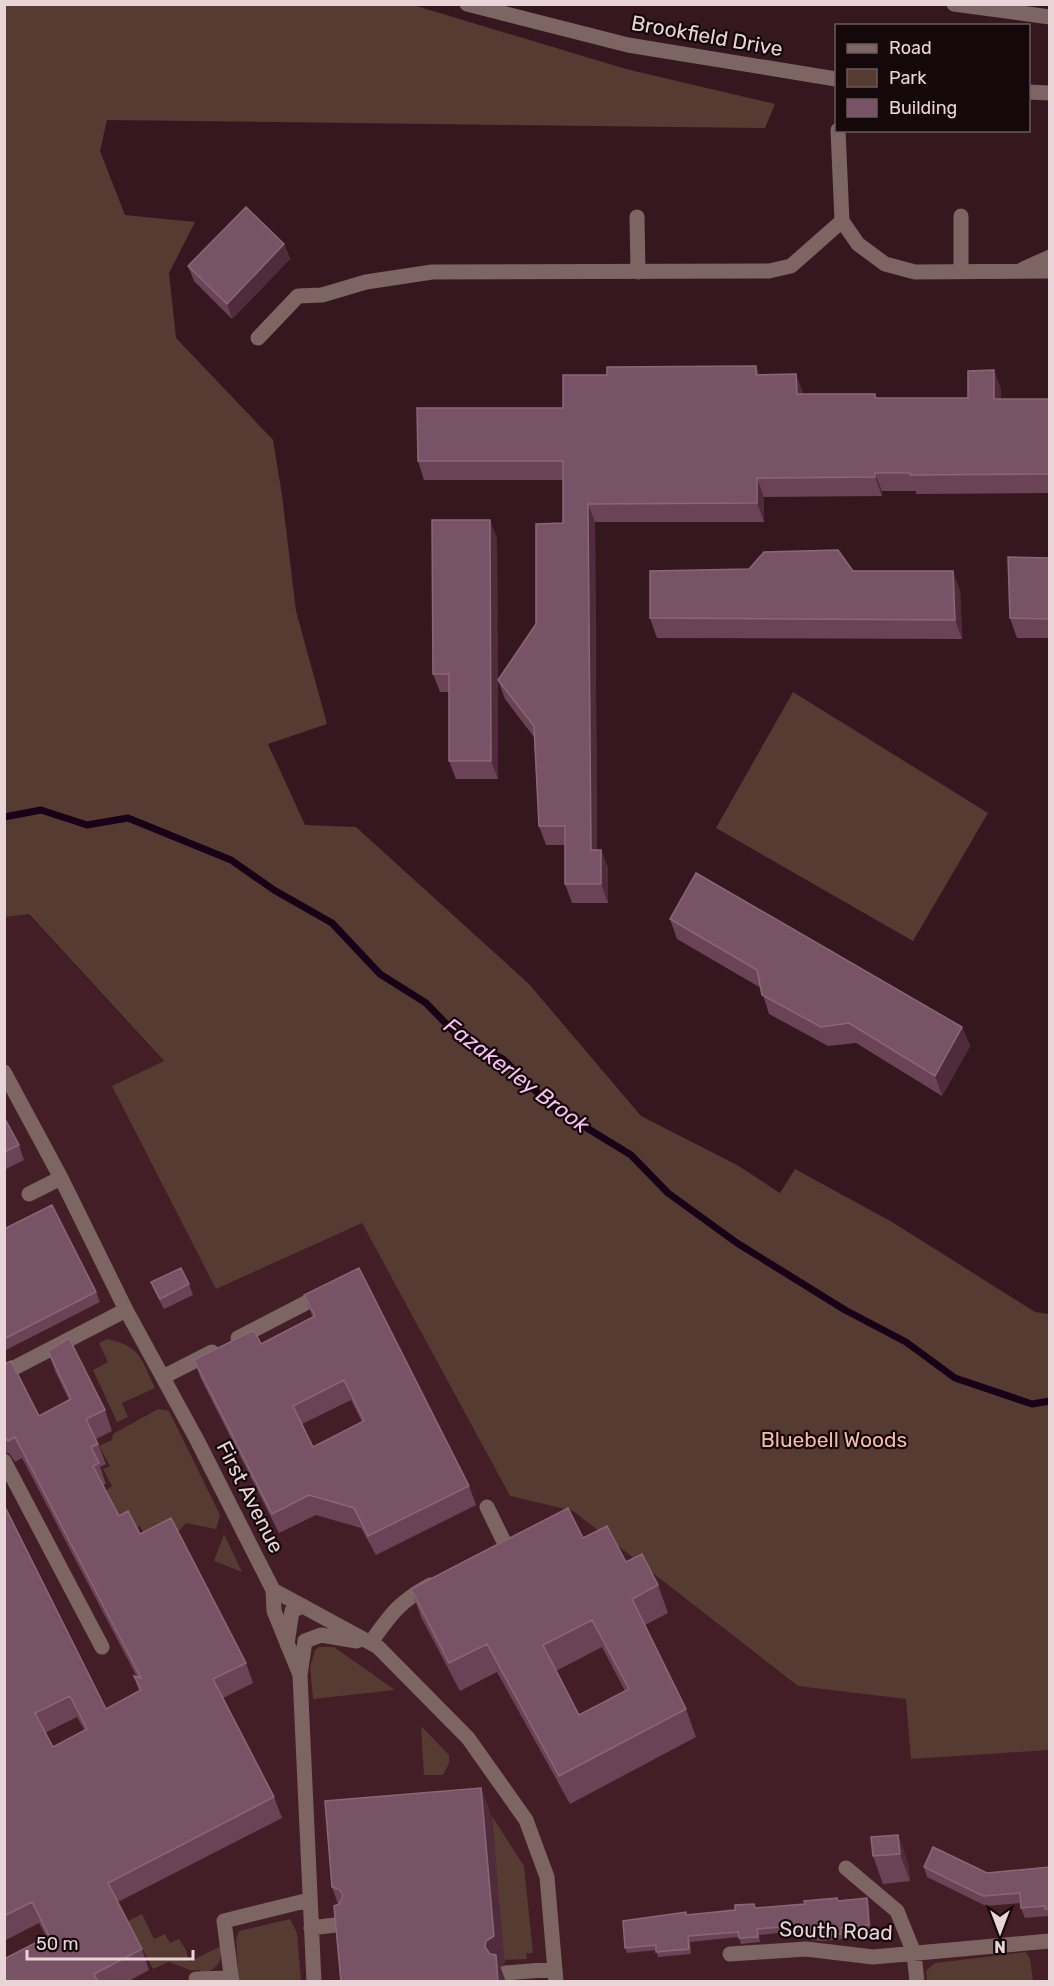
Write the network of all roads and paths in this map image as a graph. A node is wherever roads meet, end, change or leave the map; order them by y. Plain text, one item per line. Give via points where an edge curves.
1 (466, 4) edge
2 (954, 4) edge
3 (1050, 17) edge
4 (835, 80) edge
5 (1030, 92) edge
6 (1050, 93) edge
7 (837, 132) edge
8 (961, 216) dead end
9 (637, 217) dead end
10 (842, 221) junction
11 (1050, 256) edge
12 (961, 270) junction
13 (1021, 270) junction
14 (1050, 271) edge
15 (638, 272) junction
16 (258, 338) dead end
17 (4, 1072) edge
18 (61, 1178) junction
19 (29, 1194) dead end
20 (337, 1287) edge
21 (126, 1310) junction
22 (4, 1370) edge
23 (163, 1377) junction
24 (4, 1461) edge
25 (487, 1507) dead end
26 (521, 1539) edge
27 (506, 1546) junction
28 (488, 1555) edge
29 (442, 1578) edge
30 (273, 1590) junction
31 (303, 1606) junction
32 (287, 1644) junction
33 (375, 1645) junction
34 (102, 1647) dead end
35 (300, 1675) junction
36 (846, 1869) dead end
37 (309, 1900) junction
38 (343, 1924) edge
39 (311, 1928) junction
40 (1050, 1941) edge
41 (914, 1953) junction
42 (730, 1954) dead end
43 (505, 1973) dead end
44 (555, 1975) edge
45 (196, 1979) dead end
46 (232, 1980) edge
47 (315, 1982) edge
48 (916, 1982) edge

1 - 4 street, Brookfield Drive via 628,45
2 - 3 street
5 - 6 street
7 - 10 street
8 - 12 street
9 - 15 street
10 - 12 street via 858,244 885,264 915,272
10 - 15 street via 791,266 769,270
11 - 13 street
12 - 13 street
13 - 14 street
15 - 16 street via 432,272 366,282 322,295 298,296
17 - 18 street, First Avenue
18 - 19 street
18 - 21 street, First Avenue
20 - 23 street
21 - 22 street
21 - 23 street, First Avenue
23 - 30 street, First Avenue
24 - 34 street
25 - 27 street
26 - 27 street
27 - 28 street
29 - 33 street via 406,1599 387,1619
30 - 31 street
30 - 32 street, First Avenue via 274,1611
31 - 32 street via 292,1611
31 - 33 street
32 - 35 street, First Avenue
33 - 35 street via 321,1635 306,1641
33 - 44 street via 468,1738 526,1820 547,1877
35 - 37 street, First Avenue
36 - 41 street via 897,1911
37 - 39 street, First Avenue
37 - 46 street via 224,1921
38 - 39 street
39 - 47 street, First Avenue
40 - 41 street, South Road
41 - 42 street, South Road via 873,1957 806,1949
41 - 48 street
43 - 44 street
45 - 46 street

